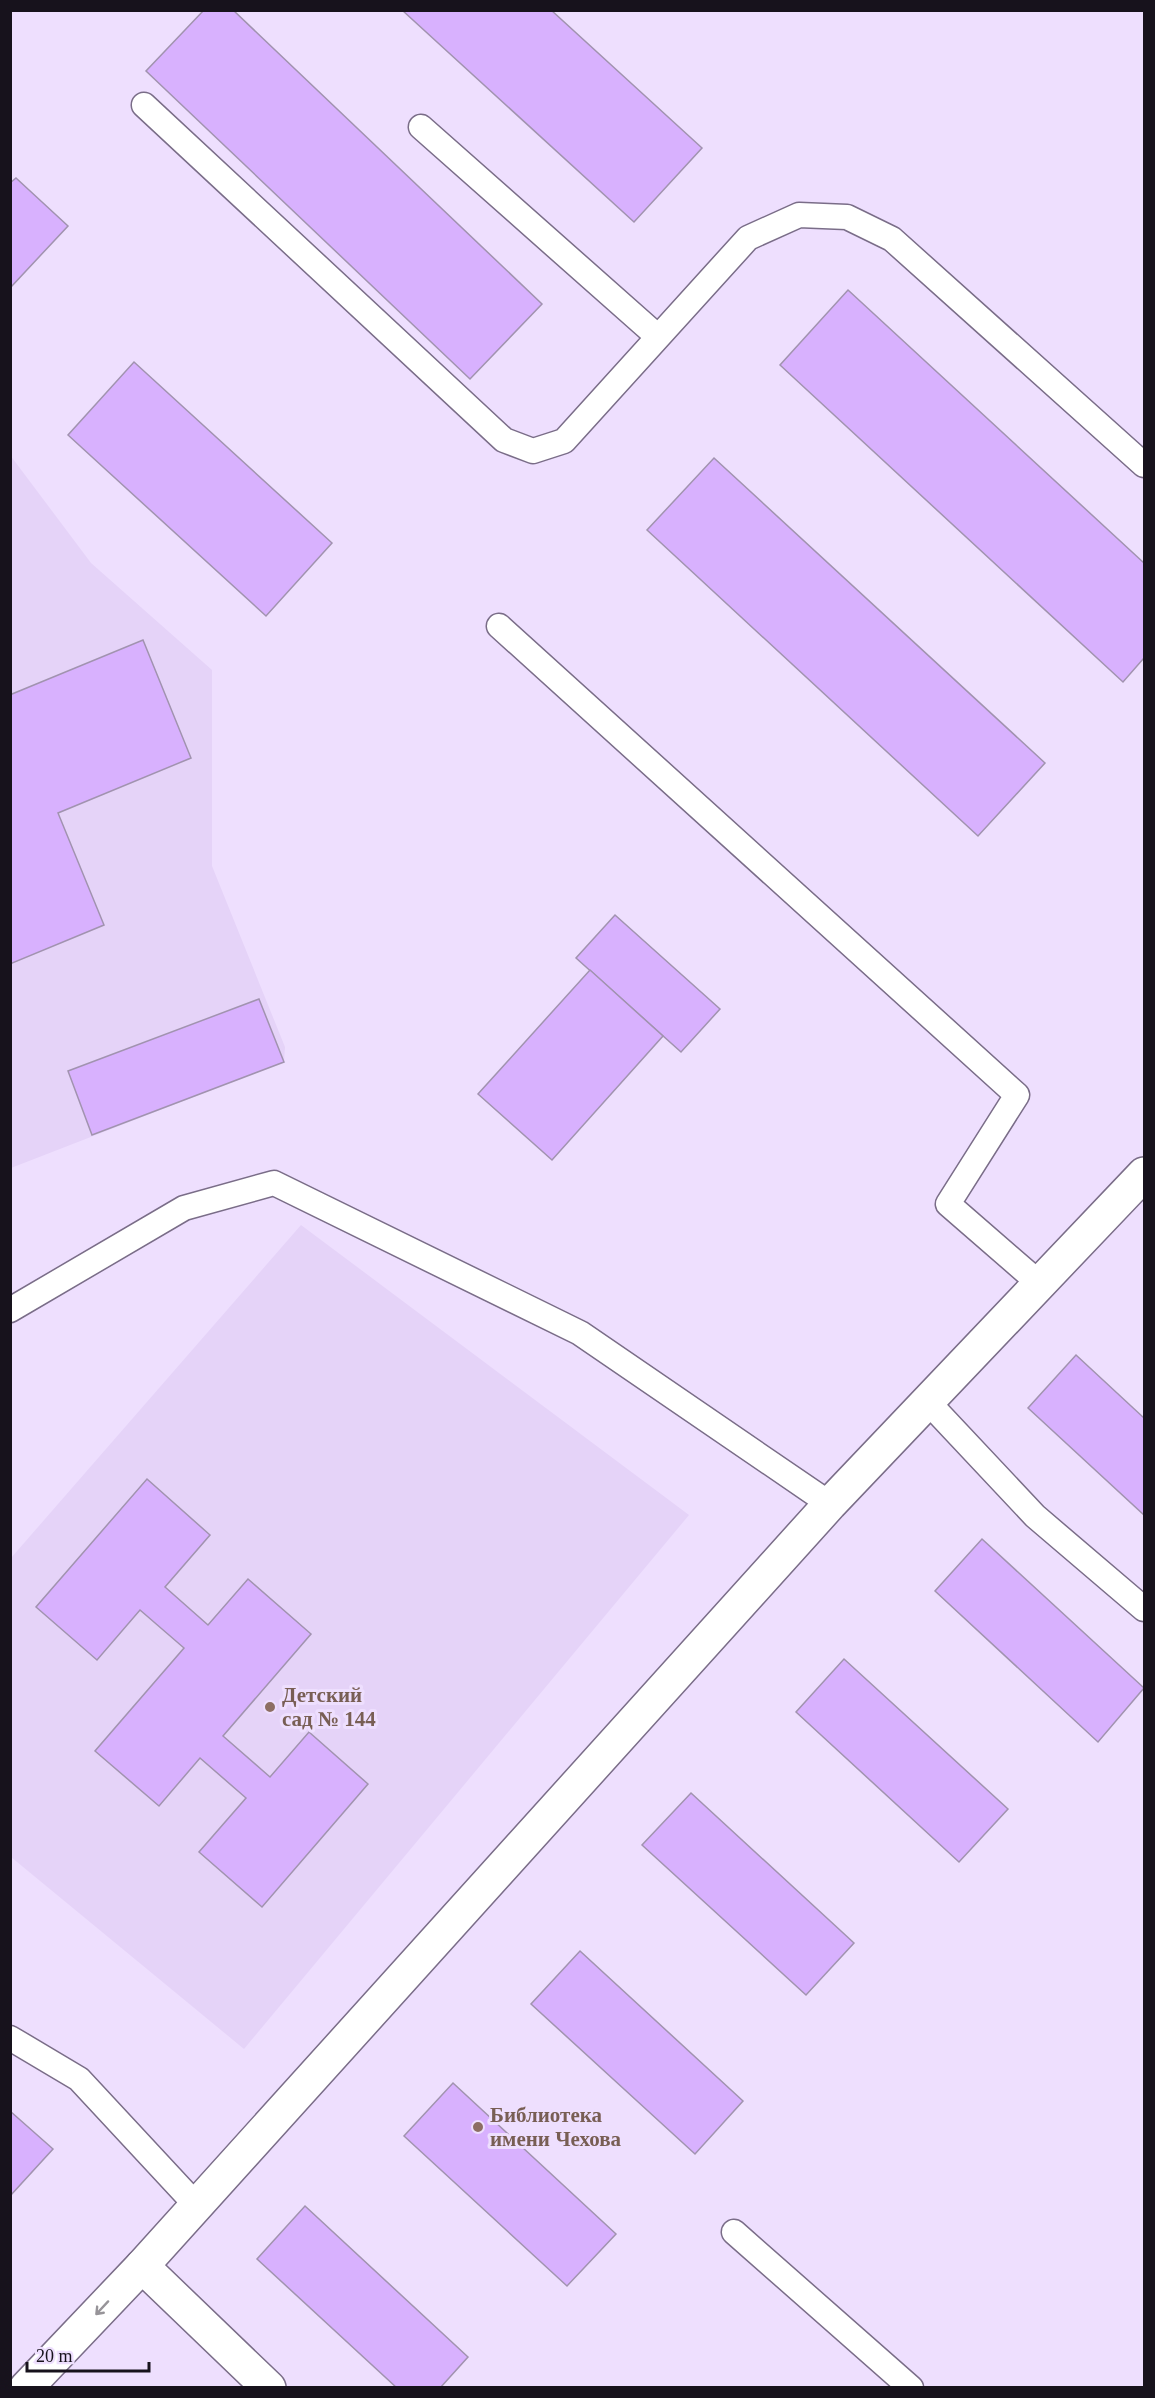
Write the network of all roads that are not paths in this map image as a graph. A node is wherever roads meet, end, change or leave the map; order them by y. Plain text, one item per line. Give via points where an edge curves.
1 (144, 105) dead end
2 (421, 127) dead end
3 (657, 336) junction
4 (1144, 465) edge
5 (499, 626) dead end
6 (1142, 1180) edge
7 (1040, 1283) junction
8 (10, 1310) edge
9 (927, 1401) junction
10 (830, 1504) junction
11 (1144, 1608) edge
12 (10, 2038) edge
13 (197, 2206) junction
14 (734, 2232) dead end
15 (142, 2266) junction
16 (26, 2388) edge
17 (269, 2388) edge
18 (911, 2388) edge

1 - 3 lane via 504,440 533,451 564,441
2 - 3 lane
3 - 4 lane via 748,237 799,215 847,217 892,239
5 - 7 lane via 1017,1095 948,1204
6 - 7 street
7 - 9 street
8 - 10 lane via 184,1208 274,1183 580,1333
9 - 10 street
9 - 11 lane via 1035,1516
10 - 13 street
12 - 13 lane via 79,2079
13 - 15 street
14 - 18 lane
15 -> 16 street
15 - 17 street

